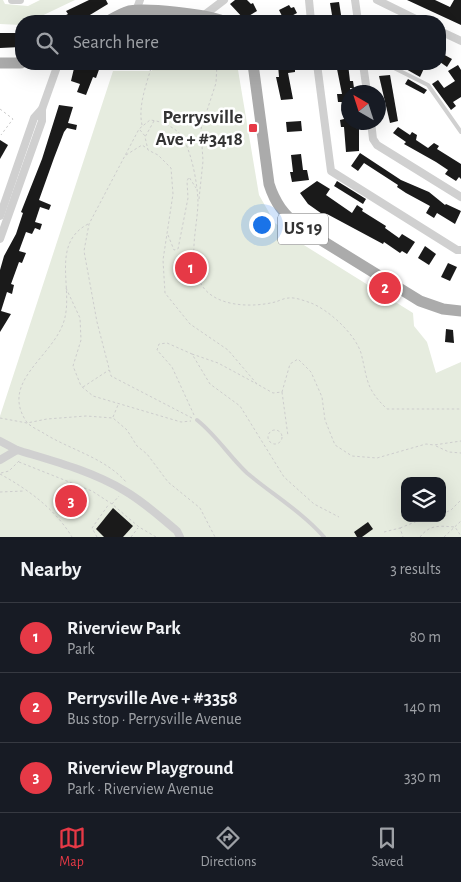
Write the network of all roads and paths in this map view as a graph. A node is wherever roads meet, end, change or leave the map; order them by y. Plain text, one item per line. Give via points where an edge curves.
1 (12, 0) edge
2 (20, 0) edge
3 (224, 0) edge
4 (309, 0) edge
5 (355, 0) edge
6 (377, 0) edge
7 (137, 4) edge
8 (119, 15) edge
9 (198, 15) edge
10 (204, 15) edge
11 (310, 15) edge
12 (357, 15) edge
13 (408, 15) edge
14 (446, 34) edge
15 (461, 41) edge
16 (0, 63) edge
17 (15, 63) edge
18 (56, 70) edge
19 (150, 70) edge
20 (217, 70) edge
21 (254, 70) edge
22 (318, 70) edge
23 (364, 70) edge
24 (399, 70) edge
25 (366, 85) edge
26 (0, 109) edge
27 (42, 109) junction
28 (154, 120) junction
29 (142, 126) junction
30 (139, 129) junction
31 (372, 130) edge
32 (461, 132) edge
33 (1, 135) edge
34 (145, 137) junction
35 (148, 150) junction
36 (125, 155) junction
37 (196, 190) junction
38 (461, 197) edge
39 (198, 202) junction
40 (0, 216) edge
41 (89, 224) junction
42 (167, 235) junction
43 (0, 239) edge
44 (461, 250) edge
45 (66, 288) junction
46 (461, 311) edge
47 (192, 354) junction
48 (109, 370) junction
49 (257, 384) junction
50 (82, 388) junction
51 (282, 392) junction
52 (118, 403) junction
53 (461, 410) edge
54 (0, 418) edge
55 (112, 418) junction
56 (197, 420) junction
57 (27, 423) junction
58 (288, 436) dead end
59 (0, 441) edge
60 (461, 441) edge
61 (273, 444) joint
62 (434, 445) junction
63 (19, 450) junction
64 (461, 452) edge
65 (0, 460) edge
66 (19, 462) junction
67 (0, 474) edge
68 (126, 487) junction
69 (25, 490) junction
70 (0, 492) edge
71 (461, 500) edge
72 (111, 504) junction
73 (446, 512) edge
74 (339, 516) dead end
75 (461, 521) edge
76 (415, 522) edge
77 (138, 527) junction
78 (455, 527) junction
79 (400, 528) junction
80 (384, 532) dead end
81 (461, 536) edge
82 (72, 537) edge
83 (97, 537) edge
84 (131, 537) edge
85 (156, 537) edge
86 (180, 537) edge
87 (216, 537) edge
88 (324, 537) edge
89 (403, 537) edge
90 (420, 537) edge
91 (444, 537) edge

1 - 2 street
3 - 10 street
4 - 11 street
5 - 12 street
6 - 13 street
7 - 8 main road
7 - 9 main road
14 - 15 street
16 - 17 main road
18 - 27 street
19 - 29 path via 143,93
20 - 39 path via 216,83 201,129
21 - 46 main road, US 19 via 269,184 283,213 300,227 420,301 443,310
22 - 44 street via 331,171
23 - 25 street
24 - 32 lane via 428,84
26 - 33 path via 14,119
27 - 40 street via 34,118
27 - 43 street via 42,121
28 - 29 path
28 - 34 path
28 - 37 path via 178,132 192,161
29 - 30 path
30 - 34 path
30 - 36 path
31 - 38 street via 377,145
34 - 35 path
35 - 36 path via 142,145
35 - 42 path via 171,168 174,194
36 - 41 path
37 - 39 path
37 - 42 path via 189,176 178,250 174,250
39 - 53 path via 193,254 200,282 214,297 243,306 289,298 311,303 328,312 345,328 360,351 364,374 373,396 386,409
41 - 45 path via 77,230 64,258
41 - 48 path via 85,260
42 - 49 path via 165,293 190,324 228,350
45 - 50 path via 80,318 81,340 73,366
45 - 57 path via 65,320 17,390 15,404
47 - 49 path via 218,363
47 - 56 path via 167,343 159,344 157,350 172,367
47 - 74 path via 210,384 240,406 284,477 314,504
48 - 50 path
48 - 56 path via 111,376
49 - 51 path via 273,393
50 - 52 path via 93,396
51 - 58 path
51 - 62 path via 290,364 298,359 311,372 322,397 325,420 335,445 352,456 377,458 426,444
52 - 55 path
52 - 56 path via 181,422
54 - 57 path
55 - 57 path via 86,416
55 - 87 path via 127,430 168,482 200,508
56 - 88 lane via 245,470
57 - 68 path via 57,442 108,466
59 - 63 street
60 - 62 path
61 - 61 path via 282,441 277,430 268,434
62 - 64 path via 449,452
63 - 65 street
63 - 66 path
63 - 68 street
66 - 67 path
66 - 72 path via 92,492
67 - 69 path
68 - 72 path
68 - 86 street
69 - 70 path
69 - 82 path via 55,512
71 - 73 path
72 - 77 path
72 - 83 path via 92,528
75 - 78 path
76 - 79 path
77 - 84 path
77 - 85 path
78 - 81 path
78 - 90 path via 435,525
78 - 91 path
79 - 80 path
79 - 89 path

